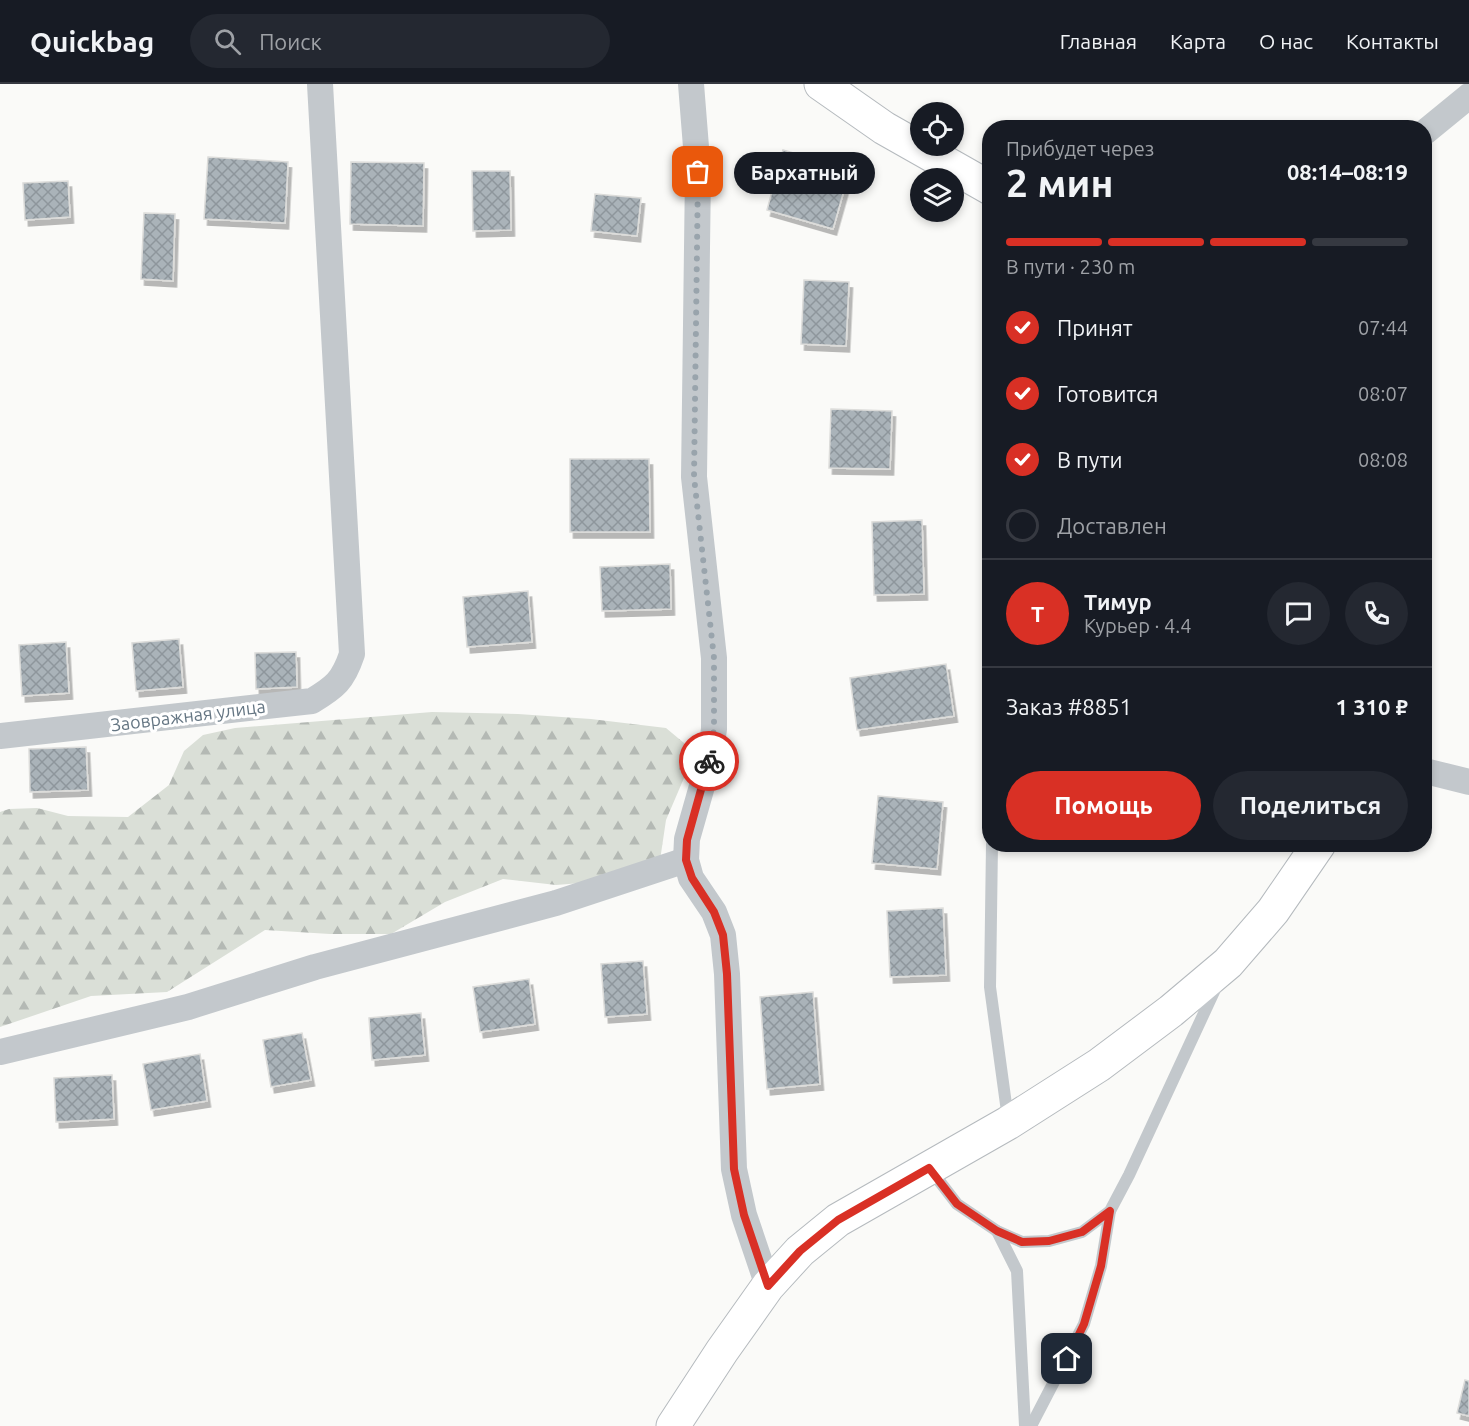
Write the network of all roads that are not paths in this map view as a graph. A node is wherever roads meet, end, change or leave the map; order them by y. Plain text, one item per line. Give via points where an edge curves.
1 (320, 84) edge
2 (691, 84) edge
3 (821, 84) edge
4 (1469, 96) edge
5 (1432, 126) edge
6 (982, 183) edge
7 (0, 736) edge
8 (1432, 773) edge
9 (1469, 782) edge
10 (992, 852) edge
11 (1313, 852) edge
12 (686, 860) junction
13 (1228, 963) junction
14 (0, 1052) edge
15 (1008, 1123) junction
16 (929, 1168) junction
17 (1110, 1211) junction
18 (997, 1231) junction
19 (768, 1286) junction
20 (673, 1426) edge
21 (1025, 1426) edge
22 (1031, 1426) edge

1 - 7 street, Заовражная улица via 351,654 345,673 331,689 312,701
2 - 12 street via 698,172 694,477 714,658 714,729 710,759 687,840
3 - 6 main road via 884,128
4 - 5 street
8 - 9 street
10 - 15 lane via 990,987
11 - 13 main road via 1273,911
12 - 14 street via 556,903 315,967 188,1007
12 - 19 street via 723,935 734,1169 744,1215
13 - 15 main road via 1099,1065
13 - 17 lane
15 - 16 main road
16 - 18 lane via 957,1204
16 - 19 main road via 838,1220 800,1251
17 - 18 lane via 1082,1232 1049,1241 1022,1242
17 - 22 lane via 1101,1266 1084,1324
18 - 21 lane via 1017,1271
19 - 20 main road

